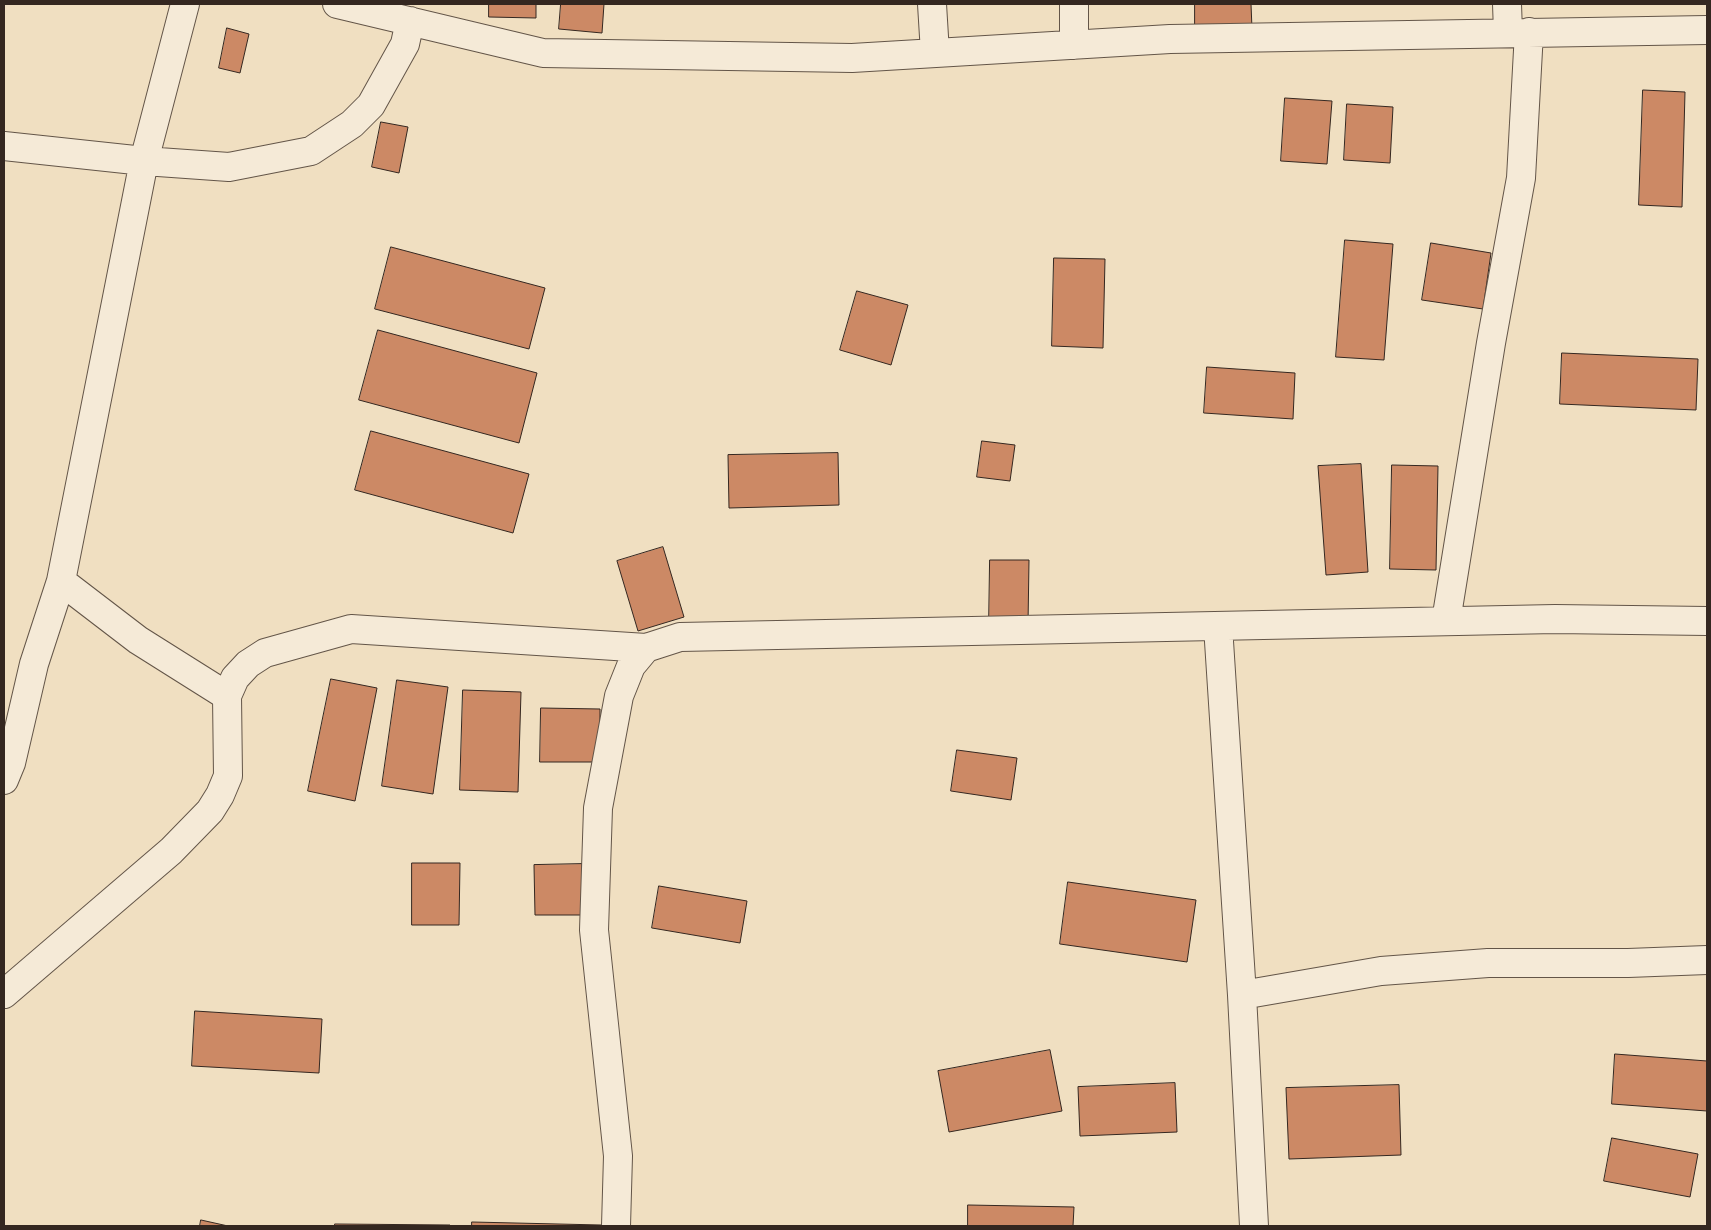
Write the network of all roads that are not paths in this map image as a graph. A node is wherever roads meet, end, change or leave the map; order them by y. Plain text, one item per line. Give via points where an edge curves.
1 (185, 4) edge
2 (337, 4) edge
3 (932, 4) edge
4 (1074, 4) edge
5 (1507, 4) edge
6 (381, 9) edge
7 (410, 21) junction
8 (1707, 30) edge
9 (1518, 32) junction
10 (1074, 45) junction
11 (935, 53) junction
12 (4, 146) edge
13 (144, 161) junction
14 (61, 580) junction
15 (1707, 621) edge
16 (1446, 622) junction
17 (1218, 626) junction
18 (646, 648) junction
19 (227, 696) junction
20 (4, 780) edge
21 (1707, 960) edge
22 (4, 994) edge
23 (1242, 995) junction
24 (616, 1226) edge
25 (1254, 1226) edge

1 - 13 street
2 - 6 street
3 - 11 street
4 - 10 street
5 - 9 street
6 - 7 street
7 - 11 street via 543,53 852,58
7 - 13 street via 405,44 371,105 352,124 311,150 229,166
8 - 9 street
9 - 10 street via 1170,39
9 - 16 street via 1521,178
10 - 11 street
12 - 13 street
13 - 14 street
14 - 19 street via 138,640
14 - 20 street via 34,664 11,763
15 - 16 street via 1555,619
16 - 17 street
17 - 18 street via 680,637
17 - 23 street
18 - 19 street via 351,629 265,653 235,678
18 - 24 street via 631,666 618,696 598,808 594,930 618,1156
19 - 22 street via 228,776 210,812 171,851
21 - 23 street via 1488,962 1381,971
23 - 25 street

